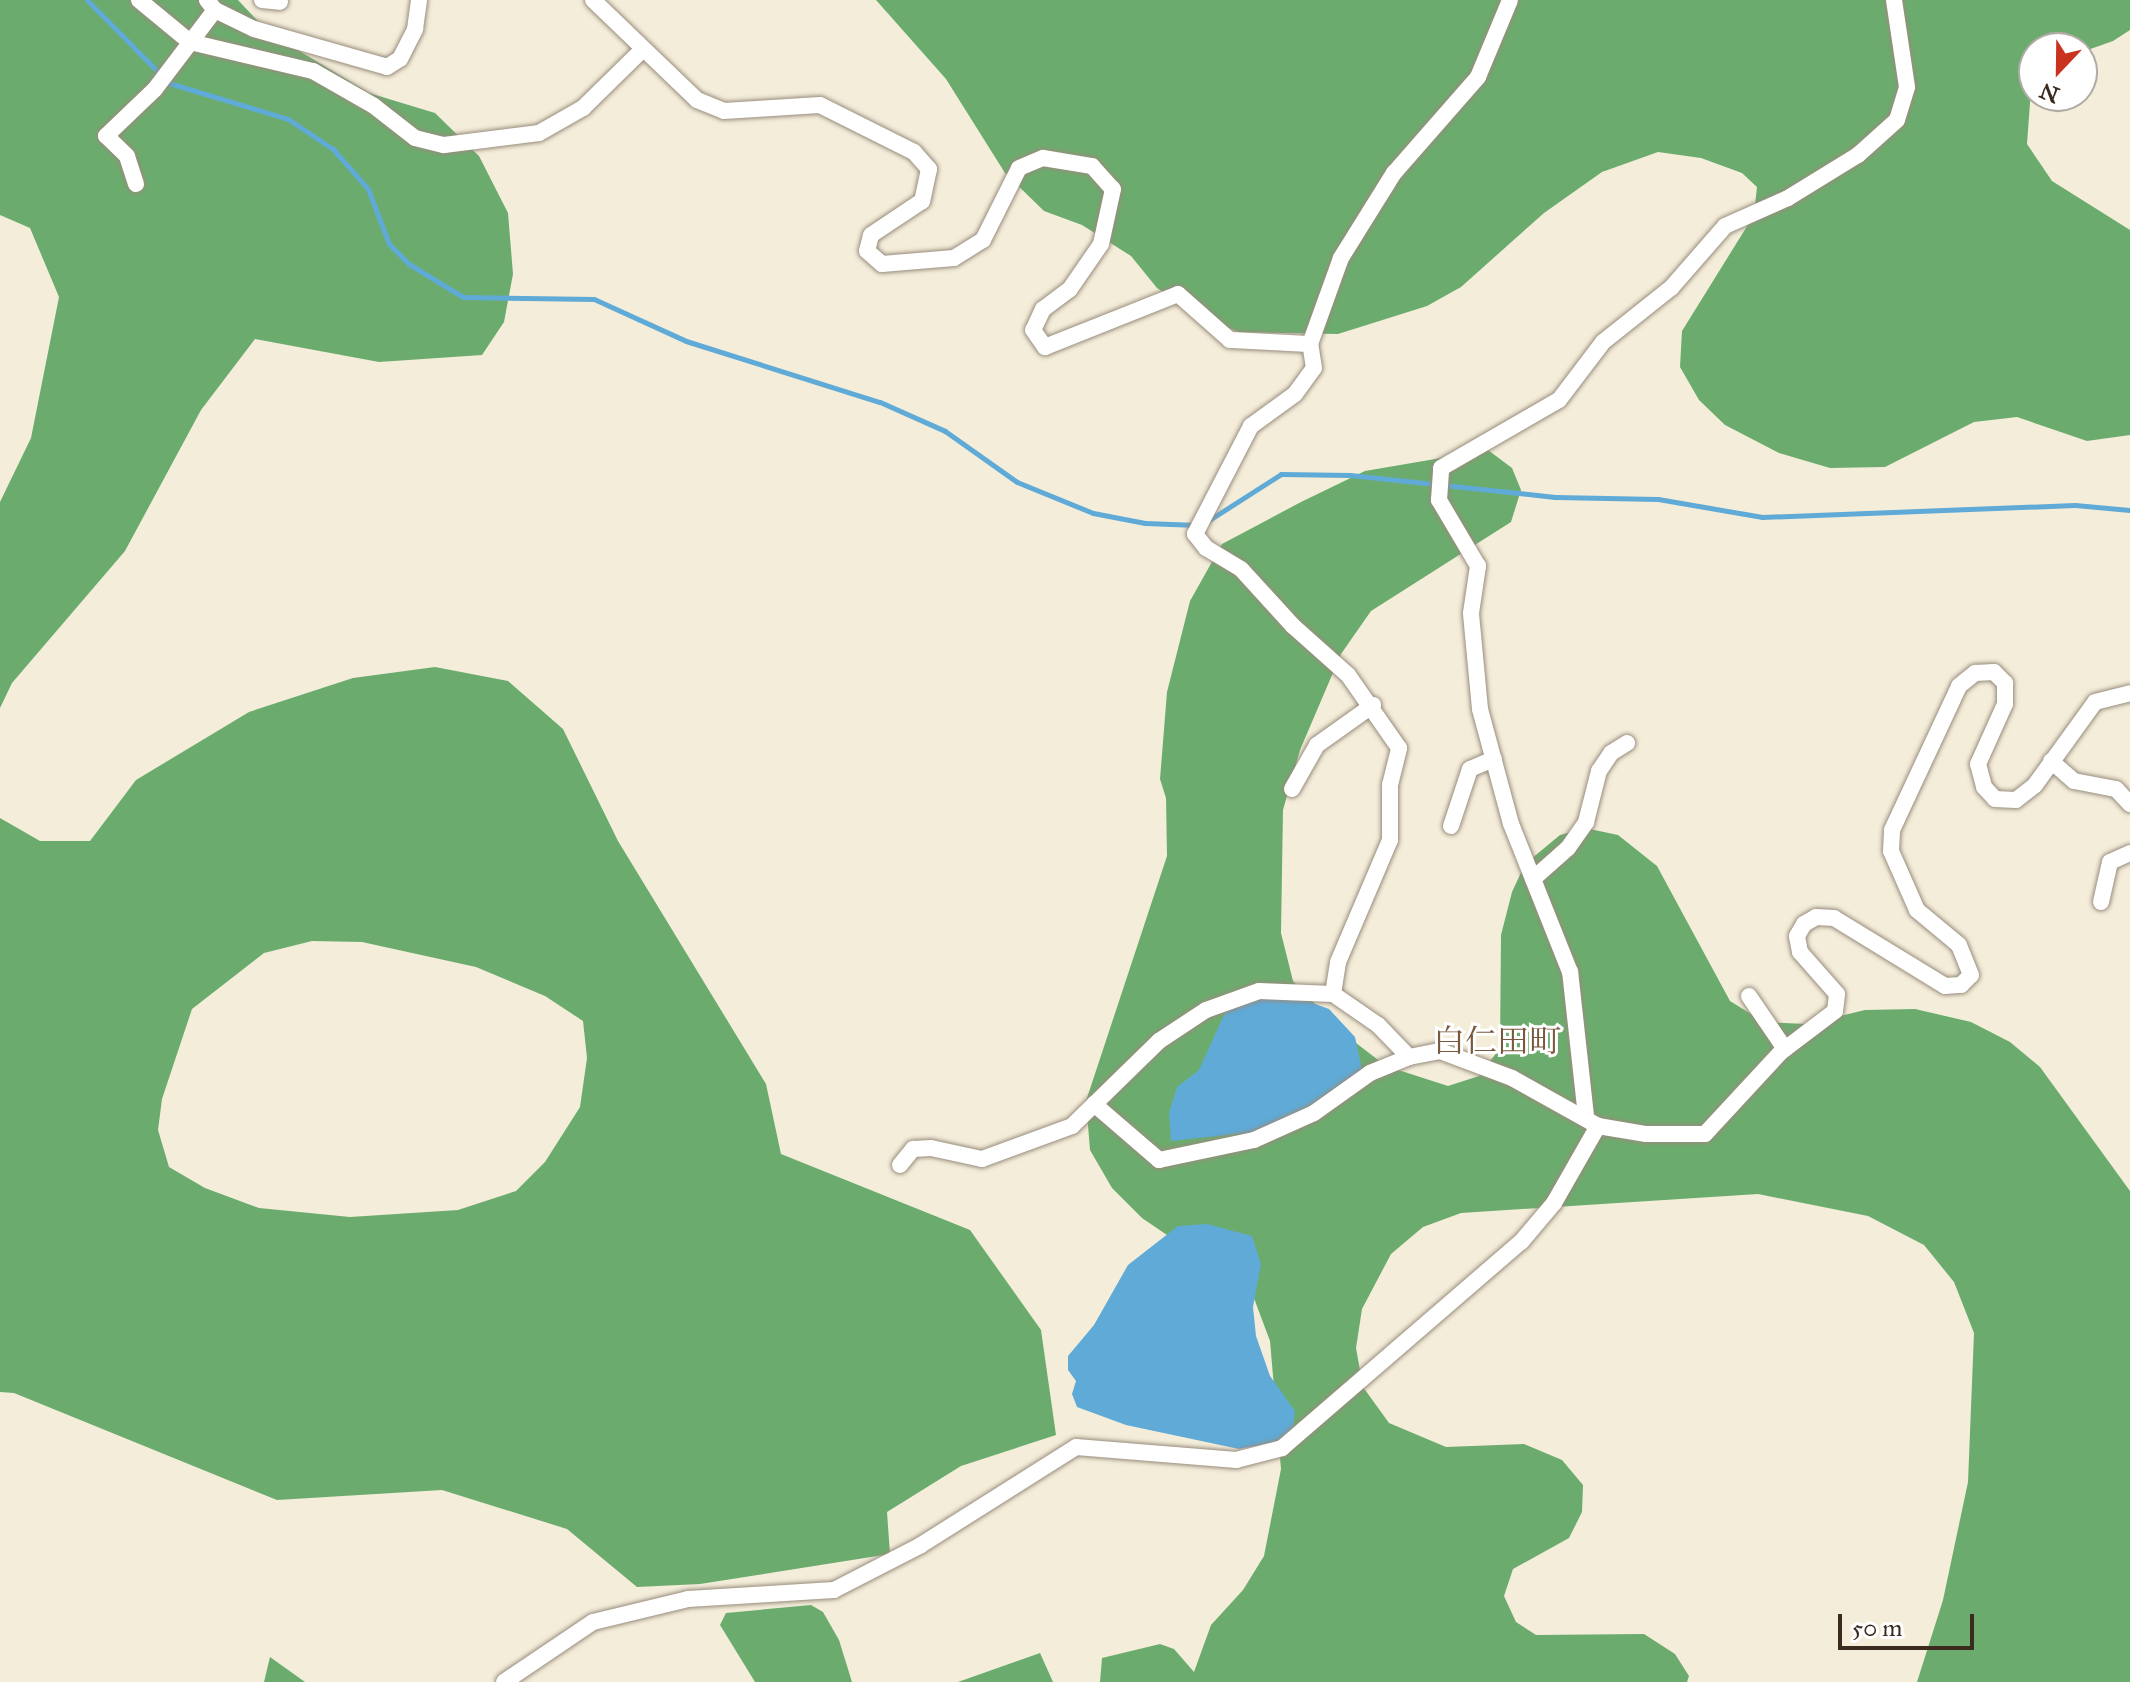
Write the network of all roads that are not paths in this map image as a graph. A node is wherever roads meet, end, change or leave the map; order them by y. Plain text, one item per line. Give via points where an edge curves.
1 (139, 0) edge
2 (419, 0) edge
3 (593, 0) edge
4 (1510, 0) edge
5 (1894, 0) edge
6 (211, 5) edge
7 (190, 42) junction
8 (641, 51) junction
9 (136, 184) dead end
10 (1310, 344) junction
11 (2130, 693) edge
12 (1373, 705) junction
13 (1627, 743) dead end
14 (1494, 759) junction
15 (2051, 761) junction
16 (1292, 789) dead end
17 (2130, 804) edge
18 (1451, 826) dead end
19 (2130, 853) edge
20 (1533, 879) junction
21 (2101, 902) dead end
22 (1333, 994) junction
23 (1749, 996) dead end
24 (1785, 1049) junction
25 (1409, 1057) junction
26 (1094, 1104) junction
27 (1592, 1121) junction
28 (900, 1165) dead end
29 (504, 1682) edge

1 - 7 street
2 - 6 street via 415,29 400,59 387,67 254,29
3 - 8 street
4 - 10 street via 1478,77 1394,173 1341,258
5 - 14 street via 1907,87 1897,120 1858,155 1788,198 1725,226 1671,288 1603,342 1559,400 1441,468 1439,500 1478,566 1471,613 1480,709
6 - 7 street
7 - 8 street via 313,71 374,106 415,138 444,145 539,133 583,108
7 - 9 street via 155,89 106,136 127,156
8 - 10 street via 697,100 724,111 820,105 914,152 929,169 922,201 871,235 867,251 882,264 954,258 983,240 1019,168 1043,158 1092,166 1113,189 1101,244 1070,289 1043,309 1033,330 1045,347 1178,294 1230,340
10 - 12 street via 1314,368 1295,394 1251,426 1195,534 1206,548 1241,569
11 - 15 street via 2095,702
12 - 16 street via 1317,745
12 - 22 street via 1399,748 1390,785 1390,840 1338,962
13 - 20 street via 1611,753 1599,771 1577,835
14 - 18 street via 1470,769
14 - 20 street
15 - 17 street via 2074,781 2116,789
15 - 24 street via 2016,800 1995,799 1984,787 1978,764 2005,704 2005,683 1994,672 1975,673 1959,686 1892,830 1891,851 1917,910 1959,945 1971,975 1961,985 1945,986 1834,918 1816,917 1797,936 1800,952 1837,994 1835,1011
19 - 21 street via 2110,862
20 - 27 street via 1570,972
22 - 25 street via 1378,1025
22 - 26 street via 1259,991 1206,1010 1159,1041
23 - 24 street
24 - 27 street via 1705,1134 1646,1134
25 - 26 street via 1370,1073 1314,1113 1254,1140 1159,1160
25 - 27 street via 1440,1051 1468,1059
26 - 28 street via 1072,1126 1019,1149 982,1159 913,1149
27 - 29 street via 1554,1203 1521,1242 1282,1448 1236,1460 1076,1447 921,1545 834,1590 688,1599 593,1622

